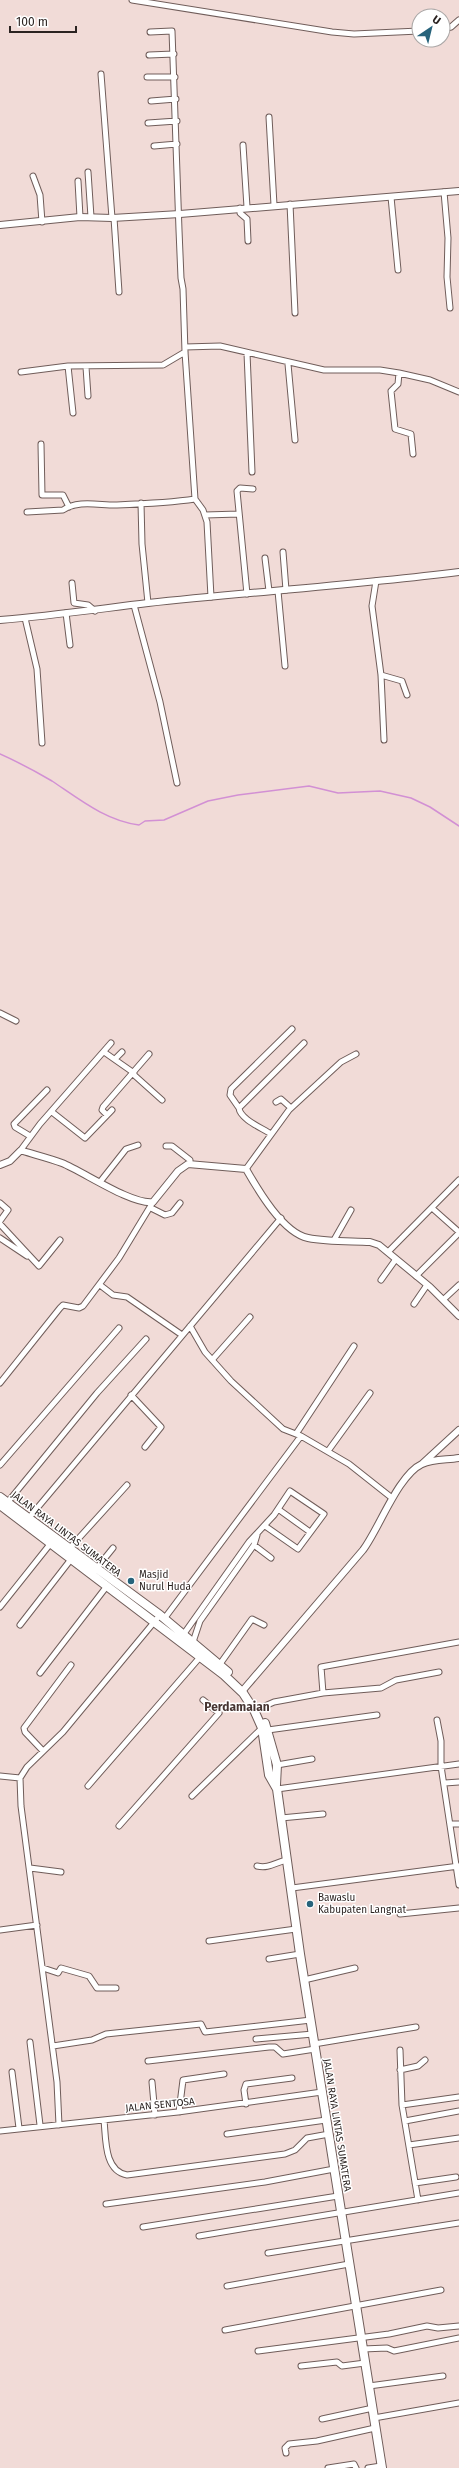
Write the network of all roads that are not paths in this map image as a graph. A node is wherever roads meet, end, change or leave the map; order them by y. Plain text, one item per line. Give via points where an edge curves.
1 (132, 0) edge
2 (459, 20) edge
3 (451, 27) edge
4 (411, 31) edge
5 (150, 32) dead end
6 (174, 54) junction
7 (149, 55) dead end
8 (102, 74) dead end
9 (147, 77) dead end
10 (175, 77) junction
11 (176, 99) junction
12 (151, 101) dead end
13 (269, 117) dead end
14 (176, 122) junction
15 (148, 123) dead end
16 (177, 144) junction
17 (243, 145) dead end
18 (154, 146) dead end
19 (88, 172) dead end
20 (33, 176) dead end
21 (78, 181) dead end
22 (459, 191) edge
23 (444, 192) junction
24 (391, 196) junction
25 (290, 204) junction
26 (274, 205) junction
27 (247, 207) junction
28 (240, 208) junction
29 (180, 214) junction
30 (80, 217) junction
31 (91, 217) junction
32 (113, 218) junction
33 (42, 222) junction
34 (0, 226) edge
35 (248, 241) dead end
36 (398, 270) dead end
37 (119, 292) dead end
38 (450, 308) dead end
39 (295, 313) dead end
40 (185, 350) junction
41 (247, 353) junction
42 (288, 364) junction
43 (68, 366) junction
44 (86, 367) junction
45 (21, 372) dead end
46 (399, 373) junction
47 (459, 392) edge
48 (88, 396) dead end
49 (73, 413) dead end
50 (295, 440) dead end
51 (41, 444) dead end
52 (413, 454) dead end
53 (252, 472) dead end
54 (253, 488) dead end
55 (195, 499) junction
56 (141, 503) junction
57 (68, 507) junction
58 (27, 512) dead end
59 (239, 514) junction
60 (205, 515) junction
61 (283, 552) dead end
62 (264, 558) dead end
63 (459, 572) edge
64 (376, 581) junction
65 (72, 583) dead end
66 (286, 590) junction
67 (278, 591) junction
68 (269, 592) junction
69 (247, 594) junction
70 (211, 597) junction
71 (148, 603) junction
72 (134, 605) junction
73 (95, 611) junction
74 (66, 613) junction
75 (25, 618) junction
76 (0, 620) edge
77 (70, 644) dead end
78 (285, 666) dead end
79 (380, 676) junction
80 (407, 695) dead end
81 (384, 740) dead end
82 (42, 743) dead end
83 (177, 783) dead end
84 (0, 1013) edge
85 (16, 1021) dead end
86 (292, 1029) dead end
87 (111, 1042) dead end
88 (304, 1043) dead end
89 (104, 1052) junction
90 (122, 1052) dead end
91 (149, 1054) dead end
92 (356, 1054) dead end
93 (116, 1058) junction
94 (133, 1073) junction
95 (47, 1090) dead end
96 (162, 1100) dead end
97 (276, 1102) dead end
98 (239, 1108) junction
99 (291, 1108) junction
100 (112, 1110) dead end
101 (52, 1112) junction
102 (107, 1115) junction
103 (270, 1134) junction
104 (30, 1136) junction
105 (138, 1145) dead end
106 (166, 1146) dead end
107 (20, 1151) junction
108 (0, 1164) edge
109 (190, 1164) junction
110 (246, 1169) junction
111 (459, 1180) edge
112 (100, 1182) junction
113 (0, 1203) edge
114 (180, 1203) dead end
115 (152, 1205) junction
116 (432, 1208) junction
117 (351, 1210) dead end
118 (281, 1218) junction
119 (0, 1223) edge
120 (459, 1232) edge
121 (0, 1238) edge
122 (60, 1240) dead end
123 (334, 1240) junction
124 (388, 1252) junction
125 (31, 1259) junction
126 (396, 1259) junction
127 (416, 1276) junction
128 (381, 1280) dead end
129 (100, 1285) junction
130 (427, 1285) junction
131 (459, 1285) edge
132 (444, 1299) junction
133 (414, 1304) dead end
134 (459, 1316) edge
135 (250, 1317) dead end
136 (190, 1326) junction
137 (119, 1328) dead end
138 (182, 1335) junction
139 (146, 1339) dead end
140 (354, 1346) dead end
141 (212, 1360) junction
142 (0, 1383) edge
143 (370, 1393) dead end
144 (131, 1395) junction
145 (459, 1430) edge
146 (298, 1435) junction
147 (145, 1447) dead end
148 (328, 1451) junction
149 (459, 1458) edge
150 (422, 1464) junction
151 (0, 1465) edge
152 (127, 1485) dead end
153 (0, 1497) edge
154 (392, 1498) junction
155 (4, 1504) edge
156 (278, 1509) junction
157 (27, 1520) junction
158 (265, 1526) junction
159 (310, 1532) junction
160 (257, 1535) junction
161 (51, 1543) junction
162 (254, 1545) junction
163 (113, 1548) dead end
164 (69, 1549) junction
165 (72, 1558) junction
166 (271, 1558) dead end
167 (96, 1569) junction
168 (107, 1586) junction
169 (0, 1607) edge
170 (160, 1618) junction
171 (20, 1625) dead end
172 (264, 1626) dead end
173 (183, 1634) junction
174 (193, 1642) junction
175 (459, 1642) edge
176 (201, 1656) junction
177 (220, 1664) junction
178 (71, 1665) dead end
179 (439, 1672) dead end
180 (40, 1673) dead end
181 (244, 1689) junction
182 (323, 1693) junction
183 (203, 1700) dead end
184 (258, 1709) junction
185 (377, 1714) dead end
186 (437, 1720) dead end
187 (265, 1729) junction
188 (43, 1750) junction
189 (312, 1759) dead end
190 (459, 1764) edge
191 (277, 1765) junction
192 (441, 1766) junction
193 (0, 1776) edge
194 (20, 1778) junction
195 (459, 1782) edge
196 (445, 1783) junction
197 (88, 1786) dead end
198 (276, 1787) junction
199 (192, 1796) dead end
200 (323, 1814) dead end
201 (281, 1818) junction
202 (451, 1824) junction
203 (459, 1824) edge
204 (118, 1826) dead end
205 (287, 1860) junction
206 (257, 1866) dead end
207 (458, 1866) edge
208 (30, 1868) junction
209 (61, 1872) dead end
210 (459, 1885) edge
211 (292, 1888) junction
212 (459, 1908) edge
213 (400, 1914) dead end
214 (37, 1925) junction
215 (296, 1929) junction
216 (0, 1930) edge
217 (209, 1941) dead end
218 (300, 1954) junction
219 (269, 1959) dead end
220 (43, 1968) junction
221 (355, 1968) dead end
222 (304, 1980) junction
223 (116, 1988) dead end
224 (311, 2020) junction
225 (416, 2027) dead end
226 (313, 2034) junction
227 (256, 2039) dead end
228 (30, 2042) dead end
229 (53, 2046) junction
230 (315, 2046) junction
231 (400, 2050) dead end
232 (425, 2060) dead end
233 (148, 2061) dead end
234 (400, 2070) junction
235 (12, 2072) dead end
236 (224, 2074) dead end
237 (292, 2078) dead end
238 (152, 2082) dead end
239 (322, 2092) junction
240 (459, 2097) edge
241 (246, 2104) junction
242 (402, 2105) junction
243 (459, 2111) edge
244 (180, 2112) junction
245 (155, 2115) junction
246 (104, 2120) junction
247 (326, 2120) junction
248 (405, 2121) junction
249 (40, 2125) junction
250 (59, 2125) junction
251 (19, 2128) junction
252 (0, 2131) edge
253 (227, 2134) dead end
254 (329, 2134) junction
255 (459, 2138) edge
256 (409, 2144) junction
257 (334, 2170) junction
258 (456, 2176) dead end
259 (415, 2183) junction
260 (459, 2193) edge
261 (338, 2196) junction
262 (418, 2200) junction
263 (106, 2204) dead end
264 (341, 2211) junction
265 (459, 2223) edge
266 (143, 2227) dead end
267 (199, 2236) dead end
268 (345, 2241) junction
269 (268, 2253) dead end
270 (349, 2264) junction
271 (227, 2286) dead end
272 (441, 2290) dead end
273 (355, 2306) junction
274 (459, 2326) edge
275 (225, 2330) dead end
276 (361, 2336) junction
277 (459, 2338) edge
278 (363, 2349) junction
279 (258, 2351) dead end
280 (365, 2363) junction
281 (301, 2366) dead end
282 (442, 2376) dead end
283 (369, 2386) junction
284 (459, 2403) edge
285 (373, 2408) junction
286 (374, 2418) junction
287 (322, 2419) dead end
288 (376, 2428) junction
289 (286, 2453) dead end
290 (382, 2467) edge
291 (328, 2468) edge
292 (356, 2468) edge
293 (368, 2468) edge

1 - 4 street via 332,32 354,34
2 - 3 street
5 - 6 street via 172,31
6 - 7 street
6 - 10 street
8 - 32 street
9 - 10 street
10 - 11 street
11 - 12 street
11 - 14 street
13 - 26 street
14 - 15 street
14 - 16 street
16 - 18 street
16 - 29 street
17 - 27 street
19 - 31 street
20 - 33 street via 40,195
21 - 30 street
22 - 23 street
23 - 24 street
23 - 38 street
24 - 25 street
24 - 36 street
25 - 26 street
25 - 39 street
26 - 27 street
27 - 28 street
28 - 29 street
28 - 35 street via 240,213 247,219
29 - 32 street
29 - 40 street
30 - 31 street
30 - 33 street
31 - 32 street
32 - 37 street
33 - 34 street
40 - 41 street via 212,345
40 - 44 street via 163,365
40 - 55 street
41 - 42 street
41 - 53 street
42 - 46 street via 324,370 380,370
42 - 50 street
43 - 44 street
43 - 45 street
43 - 49 street
44 - 48 street
46 - 47 street via 424,378
46 - 52 street via 398,384 391,391 395,429 411,434
51 - 57 street via 42,495 63,495
54 - 59 street via 238,489
55 - 56 street
55 - 60 street
56 - 57 street
56 - 71 street
57 - 58 street via 63,510
59 - 60 street
59 - 69 street
60 - 70 street
61 - 66 street
62 - 68 street
63 - 64 street
64 - 66 street
64 - 79 street via 373,610
65 - 73 street via 74,603 88,605
66 - 67 street
67 - 68 street
67 - 78 street
68 - 69 street
69 - 70 street
70 - 71 street
71 - 72 street
72 - 73 street
72 - 83 street via 160,702
73 - 74 street
74 - 75 street
74 - 77 street
75 - 76 street
75 - 82 street via 37,669
79 - 80 street via 402,681
79 - 81 street
84 - 85 street
86 - 98 street via 231,1089 230,1095
87 - 89 street
88 - 98 street
89 - 93 street
89 - 101 street
90 - 93 street
91 - 94 street
92 - 99 street via 341,1062
93 - 94 street
94 - 96 street
94 - 102 street via 103,1107 102,1110
95 - 104 street via 14,1124
97 - 99 street via 281,1099
98 - 103 street via 245,1117
99 - 103 street
100 - 102 street
101 - 102 street via 85,1138
101 - 104 street
103 - 110 street
104 - 107 street
105 - 112 street via 126,1149
106 - 109 street via 172,1146 190,1160
107 - 108 street via 10,1161
107 - 112 street via 61,1163
109 - 110 street
109 - 115 street via 178,1171
110 - 118 street via 263,1198
111 - 116 street
112 - 115 street via 133,1199
113 - 119 street via 8,1210
114 - 115 street via 172,1213 165,1215
115 - 129 street
116 - 120 street
116 - 124 street
117 - 123 street
118 - 123 street via 294,1231 307,1238
118 - 136 street
119 - 125 street
120 - 127 street
121 - 125 street
122 - 125 street via 39,1266
123 - 124 street via 370,1242
124 - 126 street
126 - 127 street
126 - 128 street
127 - 130 street
129 - 138 street via 113,1295 127,1297
129 - 142 street via 79,1308 67,1305 60,1308
130 - 132 street
130 - 133 street
131 - 132 street
132 - 134 street
135 - 141 street
136 - 138 street
136 - 141 street
137 - 151 street
138 - 144 street
139 - 155 street
140 - 146 street
141 - 146 street via 283,1429
143 - 148 street
144 - 147 street via 161,1427
144 - 157 street
145 - 150 street
146 - 148 street
146 - 170 street
148 - 154 street
149 - 150 street
150 - 154 street
152 - 164 street
153 - 155 highway, JALAN RAYA LINTAS SUMATERA
154 - 181 street via 365,1547
155 - 157 highway, JALAN RAYA LINTAS SUMATERA
156 - 158 street
156 - 159 street
156 - 159 street via 290,1491 324,1514
157 - 161 highway, JALAN RAYA LINTAS SUMATERA
157 - 164 highway, JALAN RAYA LINTAS SUMATERA
158 - 159 street via 298,1549
158 - 160 street
160 - 162 street
160 - 173 street via 249,1542
161 - 165 highway, JALAN RAYA LINTAS SUMATERA
161 - 169 street
162 - 166 street
162 - 174 street via 200,1621
163 - 167 street
164 - 167 highway, JALAN RAYA LINTAS SUMATERA
165 - 168 highway, JALAN RAYA LINTAS SUMATERA
165 - 171 street
167 - 170 highway, JALAN RAYA LINTAS SUMATERA
168 - 170 highway, JALAN RAYA LINTAS SUMATERA
168 - 180 street
170 - 173 highway, JALAN RAYA LINTAS SUMATERA
170 - 176 highway, JALAN RAYA LINTAS SUMATERA
170 - 188 street via 63,1732
172 - 177 street via 252,1619
173 - 174 highway, JALAN RAYA LINTAS SUMATERA
174 - 177 highway, JALAN RAYA LINTAS SUMATERA
175 - 182 street via 321,1667
176 - 187 highway, JALAN RAYA LINTAS SUMATERA via 243,1693
176 - 197 street
177 - 181 highway, JALAN RAYA LINTAS SUMATERA
178 - 188 street via 24,1728
179 - 182 street via 396,1680 381,1688
181 - 184 highway, JALAN RAYA LINTAS SUMATERA
182 - 184 street via 274,1702
183 - 204 street via 219,1713
184 - 187 highway, JALAN RAYA LINTAS SUMATERA
185 - 187 street
186 - 192 street via 441,1741
187 - 191 highway, JALAN RAYA LINTAS SUMATERA
187 - 198 highway, JALAN RAYA LINTAS SUMATERA via 269,1775
187 - 199 street
188 - 194 street
189 - 191 street
190 - 192 street
191 - 198 highway, JALAN RAYA LINTAS SUMATERA
192 - 196 street
192 - 198 street
193 - 194 street
194 - 208 street via 20,1799
195 - 196 street
196 - 202 street
198 - 201 highway, JALAN RAYA LINTAS SUMATERA
200 - 201 street
201 - 205 highway, JALAN RAYA LINTAS SUMATERA
202 - 203 street
202 - 207 street
205 - 206 street via 269,1867
205 - 211 highway, JALAN RAYA LINTAS SUMATERA
207 - 210 street
207 - 211 street
208 - 209 street
208 - 214 street
211 - 215 highway, JALAN RAYA LINTAS SUMATERA
212 - 213 street
214 - 216 street
214 - 220 street
215 - 217 street
215 - 218 highway, JALAN RAYA LINTAS SUMATERA
218 - 219 street
218 - 222 highway, JALAN RAYA LINTAS SUMATERA
220 - 223 street via 58,1973 61,1968 89,1976 97,1988
220 - 229 street
221 - 222 street
222 - 224 highway, JALAN RAYA LINTAS SUMATERA
224 - 226 highway, JALAN RAYA LINTAS SUMATERA
224 - 229 street via 205,2032 201,2024 106,2034 92,2040
225 - 230 street
226 - 227 street
226 - 230 highway, JALAN RAYA LINTAS SUMATERA
228 - 249 street
229 - 250 street
230 - 233 street via 283,2054 275,2047 269,2047
230 - 239 highway, JALAN RAYA LINTAS SUMATERA
231 - 234 street
232 - 234 street via 418,2066
234 - 242 street
235 - 251 street
236 - 244 street via 183,2080
237 - 241 street via 246,2084
238 - 245 street
239 - 241 street, JALAN SENTOSA
239 - 247 highway, JALAN RAYA LINTAS SUMATERA
240 - 242 street
241 - 244 street, JALAN SENTOSA
242 - 248 street
243 - 248 street
244 - 245 street, JALAN SENTOSA
245 - 246 street, JALAN SENTOSA
246 - 250 street, JALAN SENTOSA
246 - 254 street via 109,2159 113,2168 120,2174 127,2175 285,2154 295,2150 307,2138
247 - 253 street
247 - 254 highway, JALAN RAYA LINTAS SUMATERA
248 - 256 street
249 - 250 street, JALAN SENTOSA
249 - 251 street, JALAN SENTOSA
251 - 252 street, JALAN SENTOSA
254 - 257 highway, JALAN RAYA LINTAS SUMATERA
255 - 256 street
256 - 259 street
257 - 261 highway, JALAN RAYA LINTAS SUMATERA
257 - 263 street
258 - 259 street
259 - 262 street
260 - 262 street
261 - 264 highway, JALAN RAYA LINTAS SUMATERA
261 - 266 street
262 - 264 street
264 - 267 street
264 - 268 highway, JALAN RAYA LINTAS SUMATERA
265 - 268 street
268 - 269 street
268 - 270 highway, JALAN RAYA LINTAS SUMATERA
270 - 271 street
270 - 273 highway, JALAN RAYA LINTAS SUMATERA
272 - 273 street
273 - 275 street
273 - 276 highway, JALAN RAYA LINTAS SUMATERA
274 - 276 street via 427,2326 389,2334
276 - 278 highway, JALAN RAYA LINTAS SUMATERA
276 - 279 street
277 - 278 street via 394,2351 387,2348
278 - 280 highway, JALAN RAYA LINTAS SUMATERA
280 - 281 street via 342,2366 337,2362
280 - 283 highway, JALAN RAYA LINTAS SUMATERA
282 - 283 street
283 - 285 highway, JALAN RAYA LINTAS SUMATERA
284 - 286 street
285 - 286 highway, JALAN RAYA LINTAS SUMATERA
285 - 287 street
286 - 288 highway, JALAN RAYA LINTAS SUMATERA
288 - 289 street via 317,2441 289,2444 285,2448
288 - 290 highway, JALAN RAYA LINTAS SUMATERA
290 - 293 street
291 - 292 street via 354,2464

